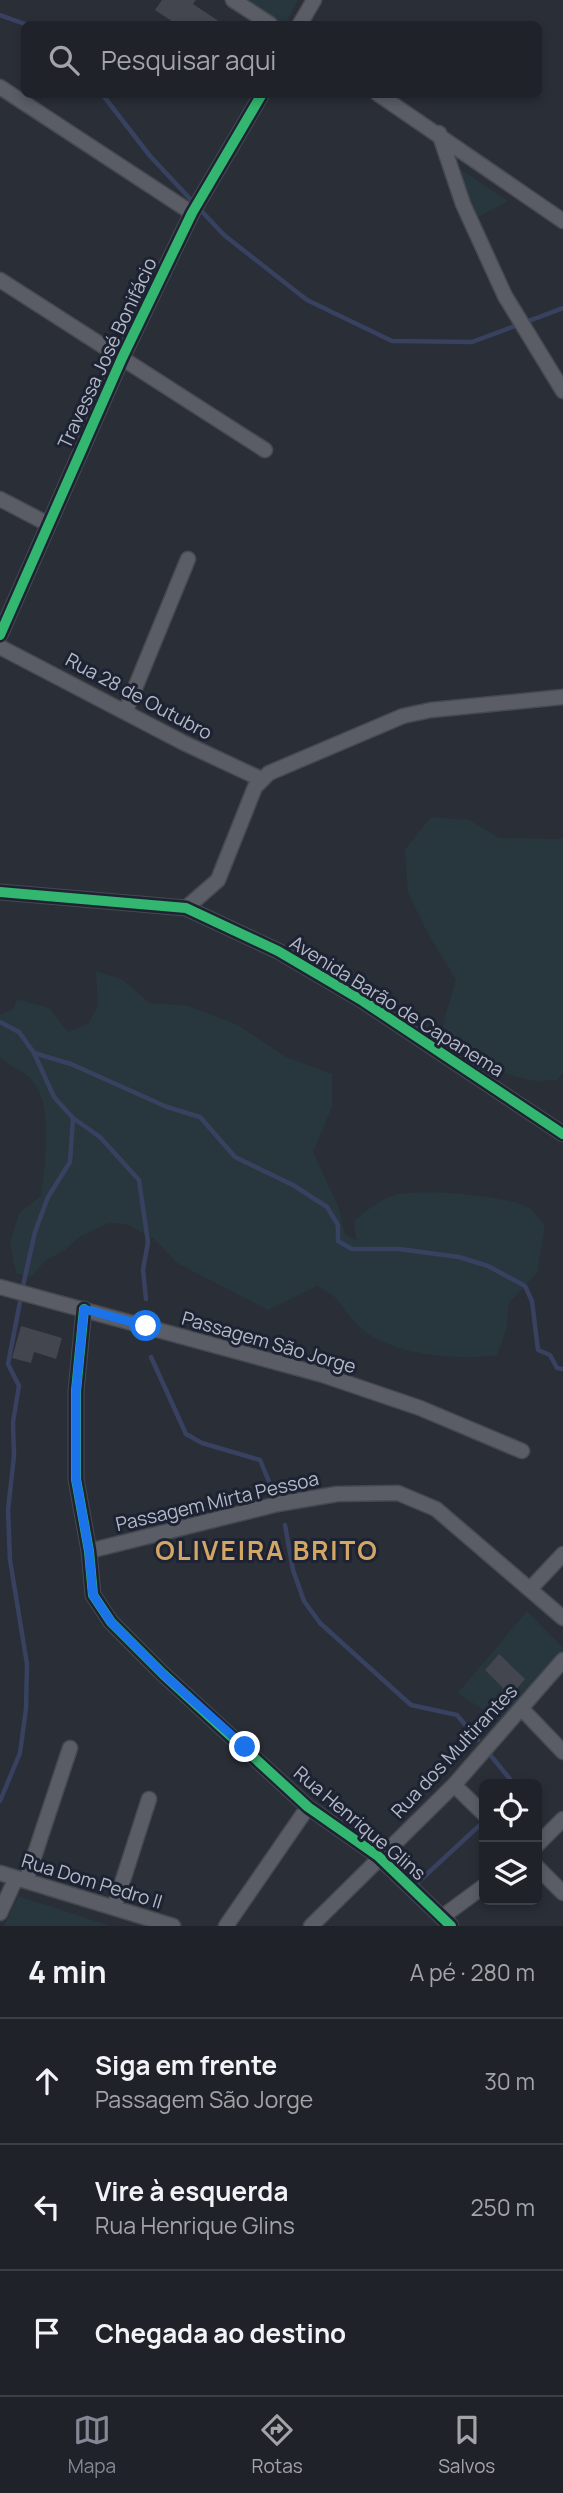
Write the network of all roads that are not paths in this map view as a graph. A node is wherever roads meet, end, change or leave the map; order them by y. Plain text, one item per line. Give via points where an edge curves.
1 (233, 0) edge
2 (314, 0) edge
3 (265, 21) edge
4 (302, 21) edge
5 (0, 87) edge
6 (260, 98) edge
7 (384, 98) edge
8 (439, 133) junction
9 (192, 213) junction
10 (563, 221) edge
11 (0, 280) edge
12 (122, 358) junction
13 (563, 391) edge
14 (265, 450) dead end
15 (0, 499) edge
16 (48, 524) junction
17 (188, 559) dead end
18 (0, 635) edge
19 (0, 647) edge
20 (563, 697) edge
21 (126, 710) junction
22 (261, 779) junction
23 (0, 892) edge
24 (186, 908) junction
25 (563, 1134) edge
26 (0, 1287) edge
27 (84, 1309) junction
28 (522, 1451) dead end
29 (89, 1551) junction
30 (563, 1554) edge
31 (531, 1588) junction
32 (563, 1618) edge
33 (563, 1660) edge
34 (521, 1708) junction
35 (70, 1748) dead end
36 (563, 1752) edge
37 (454, 1784) junction
38 (149, 1799) dead end
39 (308, 1807) junction
40 (479, 1809) edge
41 (563, 1819) edge
42 (540, 1842) edge
43 (378, 1856) junction
44 (542, 1872) edge
45 (0, 1873) edge
46 (21, 1879) junction
47 (479, 1891) edge
48 (563, 1893) edge
49 (114, 1908) junction
50 (0, 1913) edge
51 (446, 1922) edge
52 (173, 1926) edge
53 (226, 1926) edge
54 (312, 1926) edge

1 - 3 street
2 - 4 street
5 - 9 street
6 - 9 street, Travessa José Bonifácio
7 - 8 street
8 - 10 street
8 - 13 street via 463,204 505,296
9 - 12 street, Travessa José Bonifácio
11 - 12 street
12 - 14 street
12 - 16 street, Travessa José Bonifácio
15 - 16 street
16 - 18 street, Travessa José Bonifácio
17 - 21 street
19 - 21 street, Rua 28 de Outubro
20 - 22 street via 403,716 338,741
21 - 22 street, Rua 28 de Outubro
22 - 24 street via 222,874 214,887
23 - 24 street, Avenida Barão de Capanema
24 - 25 street, Avenida Barão de Capanema via 278,951 363,1001
26 - 27 street, Passagem São Jorge
27 - 28 street, Passagem São Jorge via 323,1375 443,1417
27 - 29 street, Rua Henrique Glins via 76,1391 76,1479
29 - 31 street, Passagem Mirta Pessoa via 278,1504 337,1494 398,1493 436,1509
29 - 39 street, Rua Henrique Glins via 93,1595 111,1622
30 - 31 street
31 - 32 street, Passagem Mirta Pessoa
33 - 34 street, Rua dos Multirantes
34 - 36 street
34 - 37 street, Rua dos Multirantes
35 - 46 street
37 - 40 street
37 - 43 street, Rua dos Multirantes
38 - 49 street
39 - 43 street, Rua Henrique Glins
39 - 53 street
41 - 42 street
43 - 51 street, Rua Henrique Glins
43 - 54 street, Rua dos Multirantes
44 - 48 street
45 - 46 street, Rua Dom Pedro II
46 - 49 street, Rua Dom Pedro II
46 - 50 street
47 - 51 street
49 - 52 street, Rua Dom Pedro II

